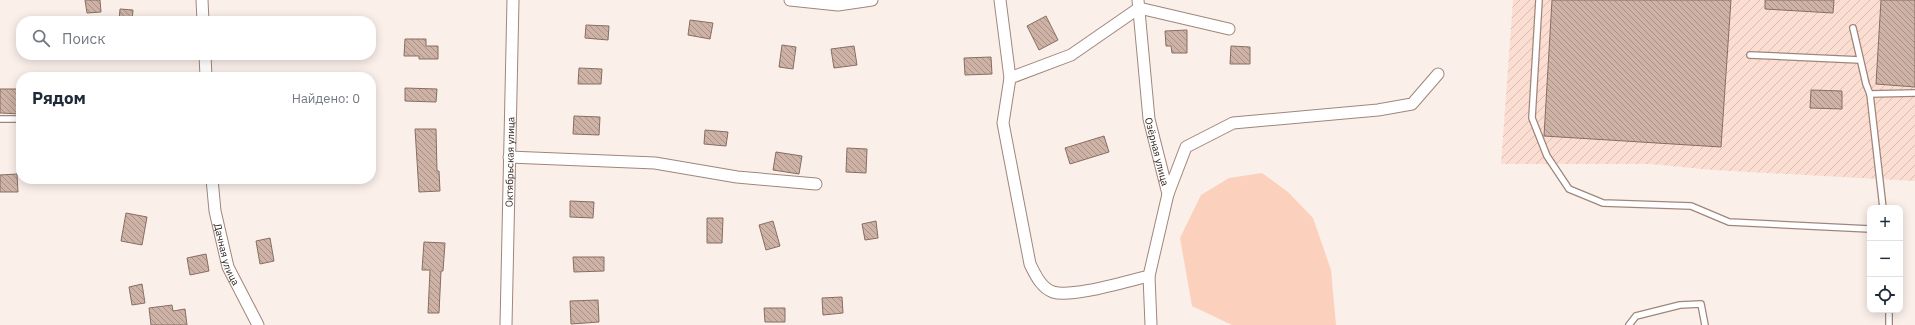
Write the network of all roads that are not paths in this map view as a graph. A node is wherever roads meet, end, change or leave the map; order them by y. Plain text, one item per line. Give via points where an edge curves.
1 (202, 0) edge
2 (513, 0) edge
3 (790, 0) edge
4 (872, 0) edge
5 (1000, 0) edge
6 (1539, 0) edge
7 (1139, 4) edge
8 (203, 16) edge
9 (1853, 28) dead end
10 (1230, 29) dead end
11 (1750, 55) dead end
12 (205, 60) edge
13 (1860, 60) junction
14 (206, 72) edge
15 (1438, 74) dead end
16 (1010, 78) junction
17 (1870, 94) junction
18 (1915, 94) edge
19 (0, 119) edge
20 (16, 119) edge
21 (509, 157) junction
22 (212, 184) edge
23 (816, 184) dead end
24 (1168, 194) junction
25 (1883, 205) edge
26 (1867, 229) edge
27 (1149, 276) junction
28 (1889, 313) edge
29 (258, 325) edge
30 (506, 325) edge
31 (1151, 325) edge
32 (1629, 325) edge
33 (1705, 325) edge
34 (1889, 325) edge

1 - 8 street
2 - 21 street, Октябрьская улица
3 - 4 street via 838,5
5 - 16 street
6 - 26 lane via 1532,118 1547,156 1569,189 1603,203 1691,206 1729,222
7 - 10 street
7 - 16 street via 1071,55
7 - 24 street, Озёрная улица via 1149,119
9 - 13 lane
11 - 13 lane
12 - 14 street
13 - 17 lane
15 - 24 street via 1412,104 1378,110 1233,123 1186,147
16 - 27 street via 1003,122 1030,264 1039,281 1052,292 1068,294
17 - 18 lane
17 - 25 lane
19 - 20 lane
21 - 23 street via 656,163 737,177
21 - 30 street, Октябрьская улица
22 - 29 street, Дачная улица via 215,211 228,267
24 - 27 street, Озёрная улица
27 - 31 street, Озёрная улица
28 - 34 lane
32 - 33 lane via 1636,316 1680,305 1701,304

